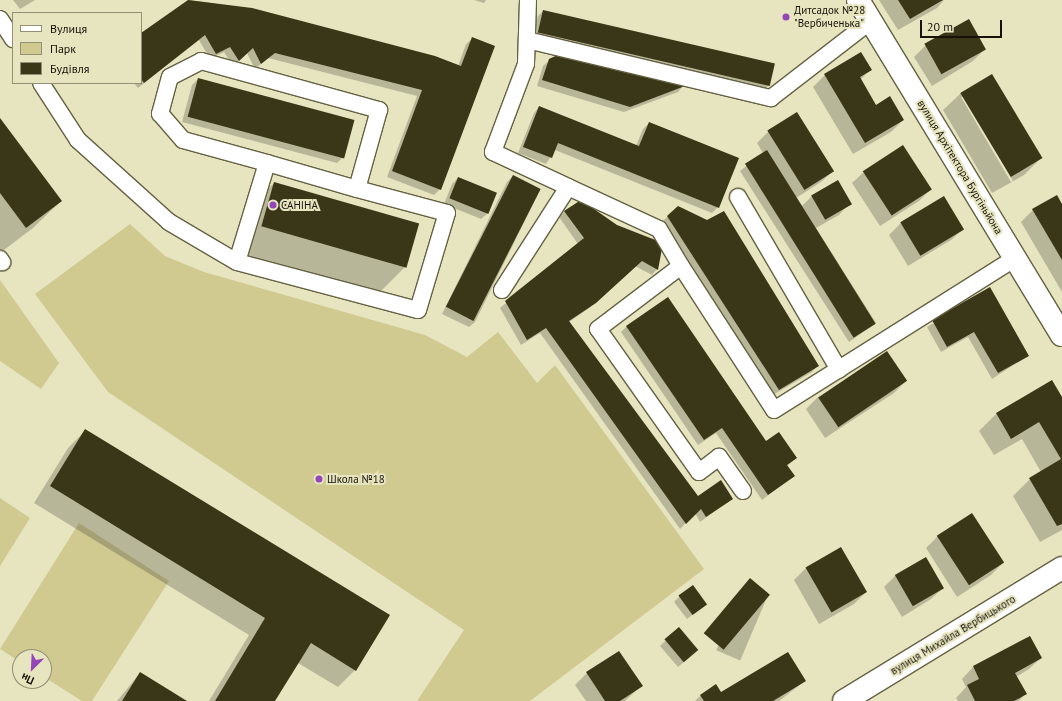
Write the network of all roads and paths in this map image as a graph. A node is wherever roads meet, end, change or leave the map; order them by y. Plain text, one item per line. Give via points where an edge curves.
1 (528, 0) edge
2 (858, 0) edge
3 (0, 19) edge
4 (872, 20) junction
5 (12, 37) edge
6 (527, 40) junction
7 (42, 84) edge
8 (267, 163) junction
9 (568, 187) junction
10 (357, 189) junction
11 (738, 197) dead end
12 (1015, 258) junction
13 (237, 262) junction
14 (681, 266) junction
15 (502, 290) dead end
16 (1062, 335) edge
17 (839, 370) junction
18 (743, 491) dead end
19 (1062, 568) edge
20 (844, 701) edge

1 - 6 lane
2 - 4 street, вулиця Архітектора Бургіньйона
3 - 5 lane
4 - 6 lane via 771,98
4 - 12 street, вулиця Архітектора Бургіньйона
6 - 9 lane via 526,64 493,152
7 - 13 lane via 84,145 169,222
8 - 10 lane
8 - 10 lane via 183,140 160,114 170,77 201,61 379,110
8 - 13 lane
9 - 14 lane via 659,229
9 - 15 lane
10 - 13 lane via 447,213 418,310
11 - 17 lane
12 - 16 street, вулиця Архітектора Бургіньйона
12 - 17 lane
14 - 17 lane via 774,410
14 - 18 lane via 598,329 699,472 719,458
19 - 20 street, вулиця Михайла Вербицького

